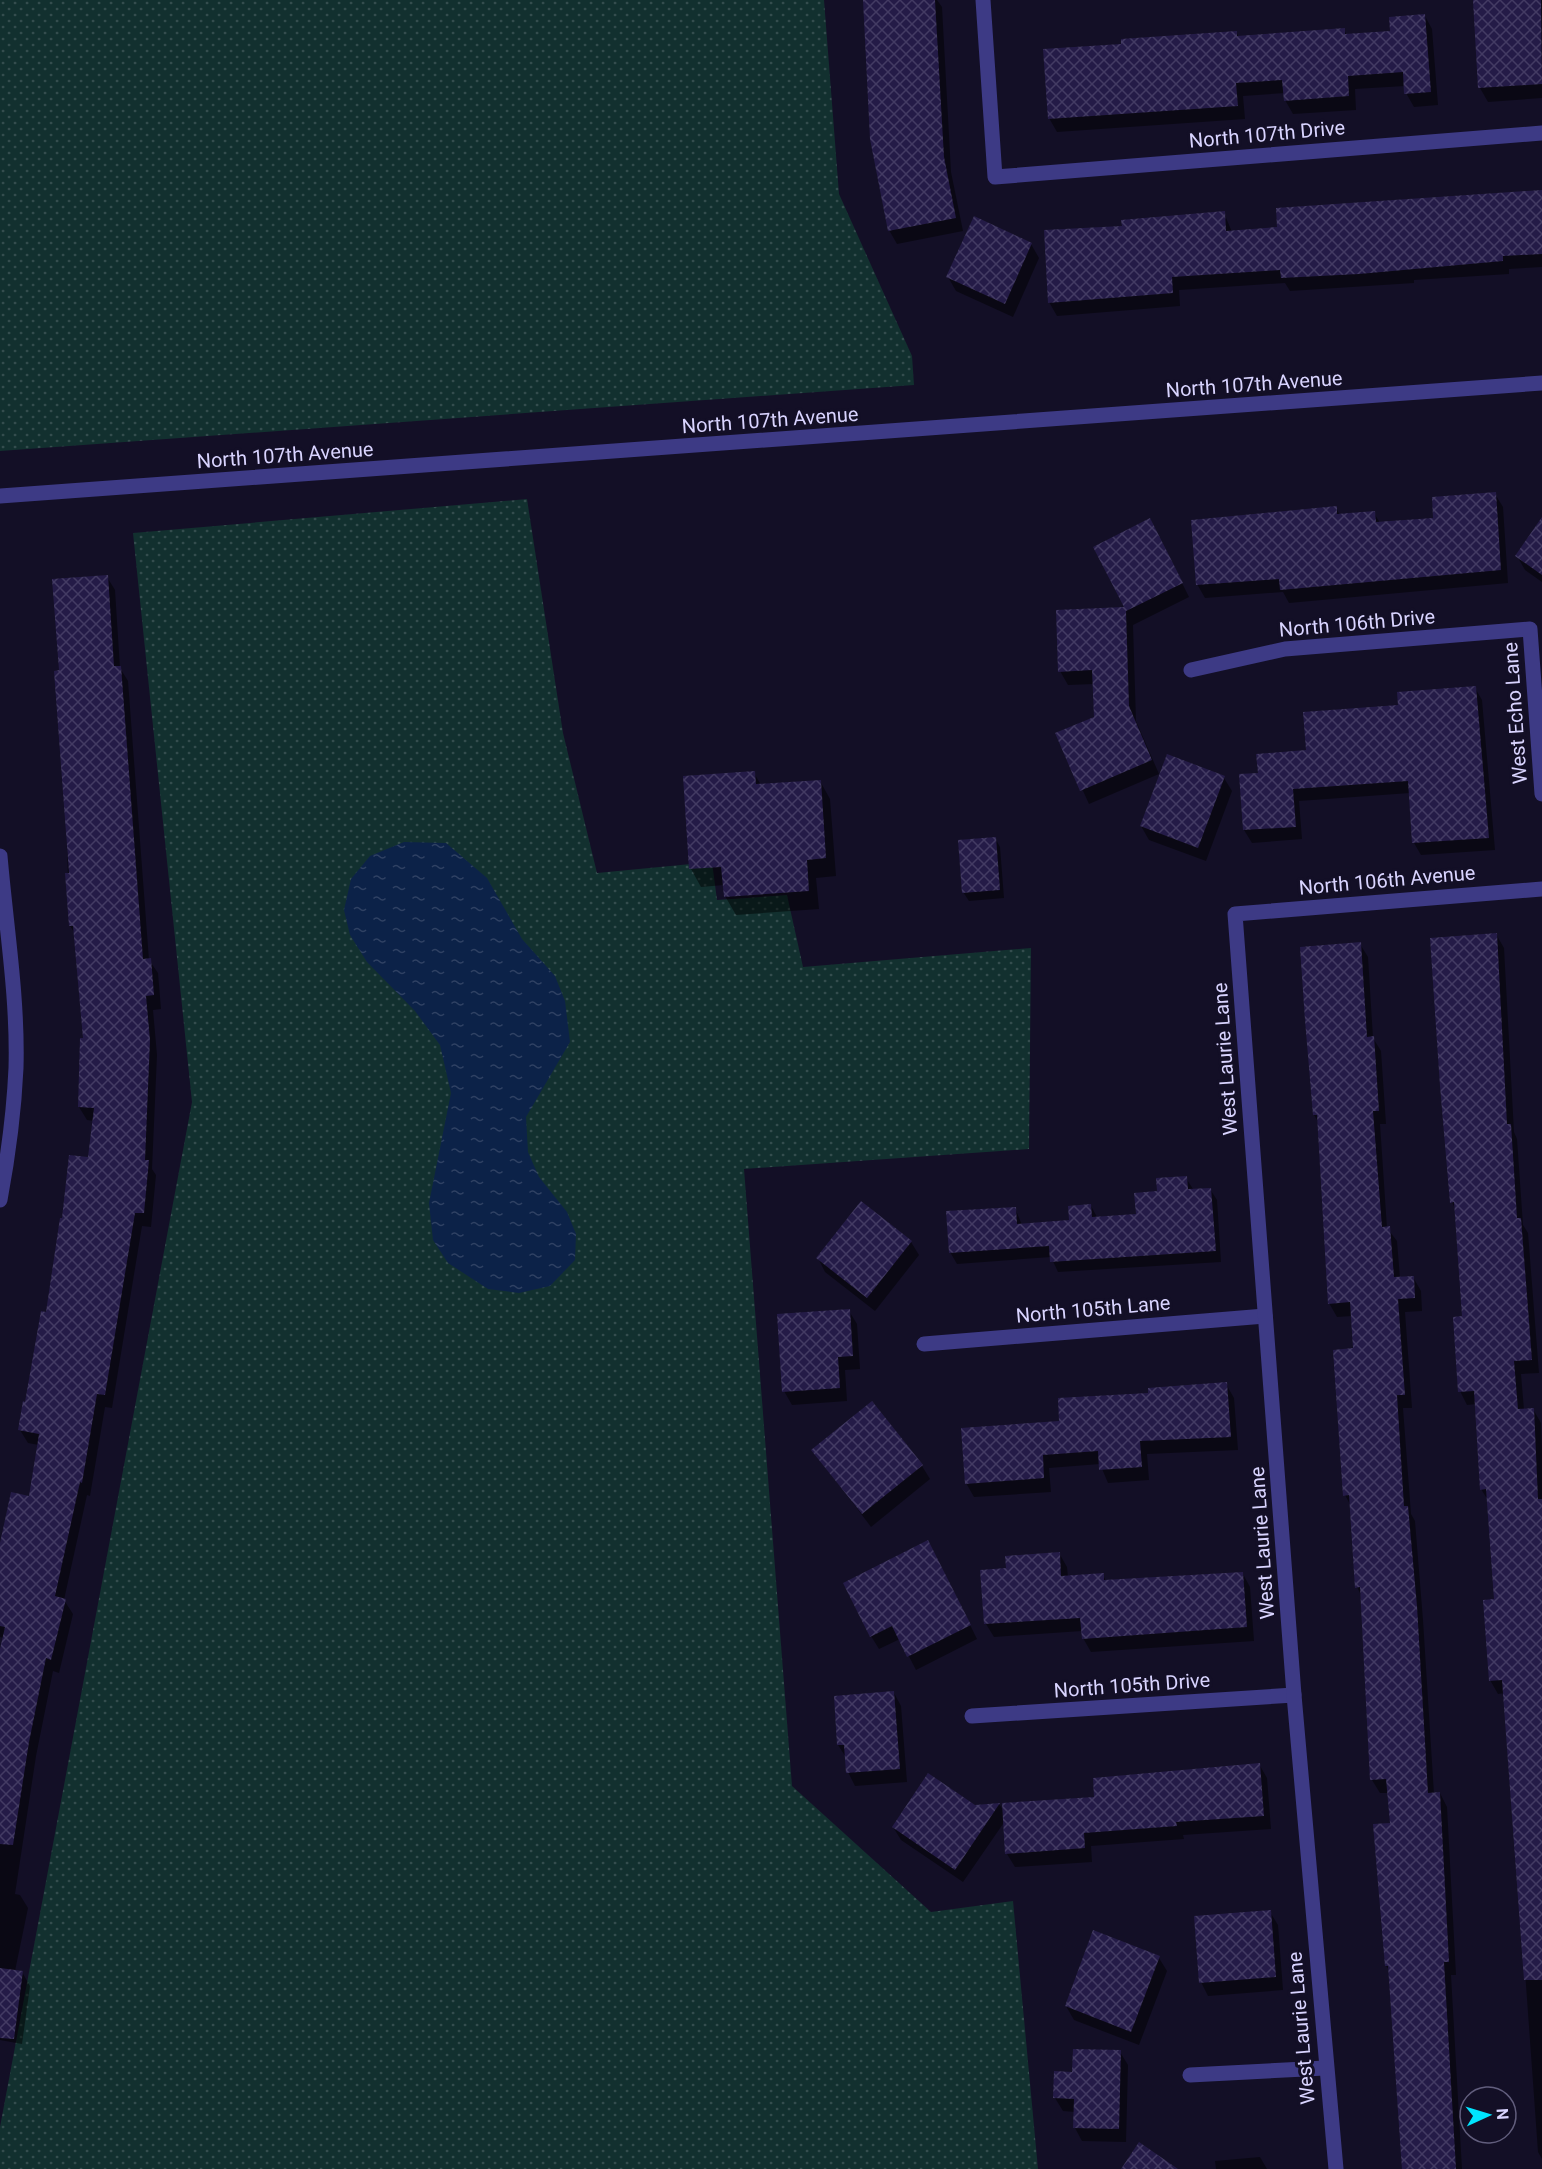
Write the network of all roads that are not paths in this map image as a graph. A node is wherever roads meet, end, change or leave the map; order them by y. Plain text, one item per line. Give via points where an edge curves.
1 (983, 0) edge
2 (1542, 133) edge
3 (1542, 383) edge
4 (0, 496) edge
5 (1530, 629) joint
6 (1191, 670) dead end
7 (1542, 794) edge
8 (0, 856) edge
9 (1542, 889) edge
10 (1235, 914) joint
11 (0, 1200) edge
12 (1265, 1316) junction
13 (924, 1344) dead end
14 (1294, 1695) junction
15 (972, 1716) dead end
16 (1325, 2068) junction
17 (1190, 2075) dead end
18 (1336, 2169) edge

1 - 2 street, North 107th Drive via 995,177
3 - 4 street, North 107th Avenue
5 - 6 street, North 106th Drive via 1285,649
5 - 7 street, West Echo Lane
8 - 11 street via 16,1056 14,1105
9 - 10 street, North 106th Avenue
10 - 12 street, West Laurie Lane
12 - 13 street, North 105th Lane
12 - 14 street, West Laurie Lane
14 - 15 street, North 105th Drive
14 - 16 street, West Laurie Lane
16 - 17 street
16 - 18 street, West Laurie Lane

